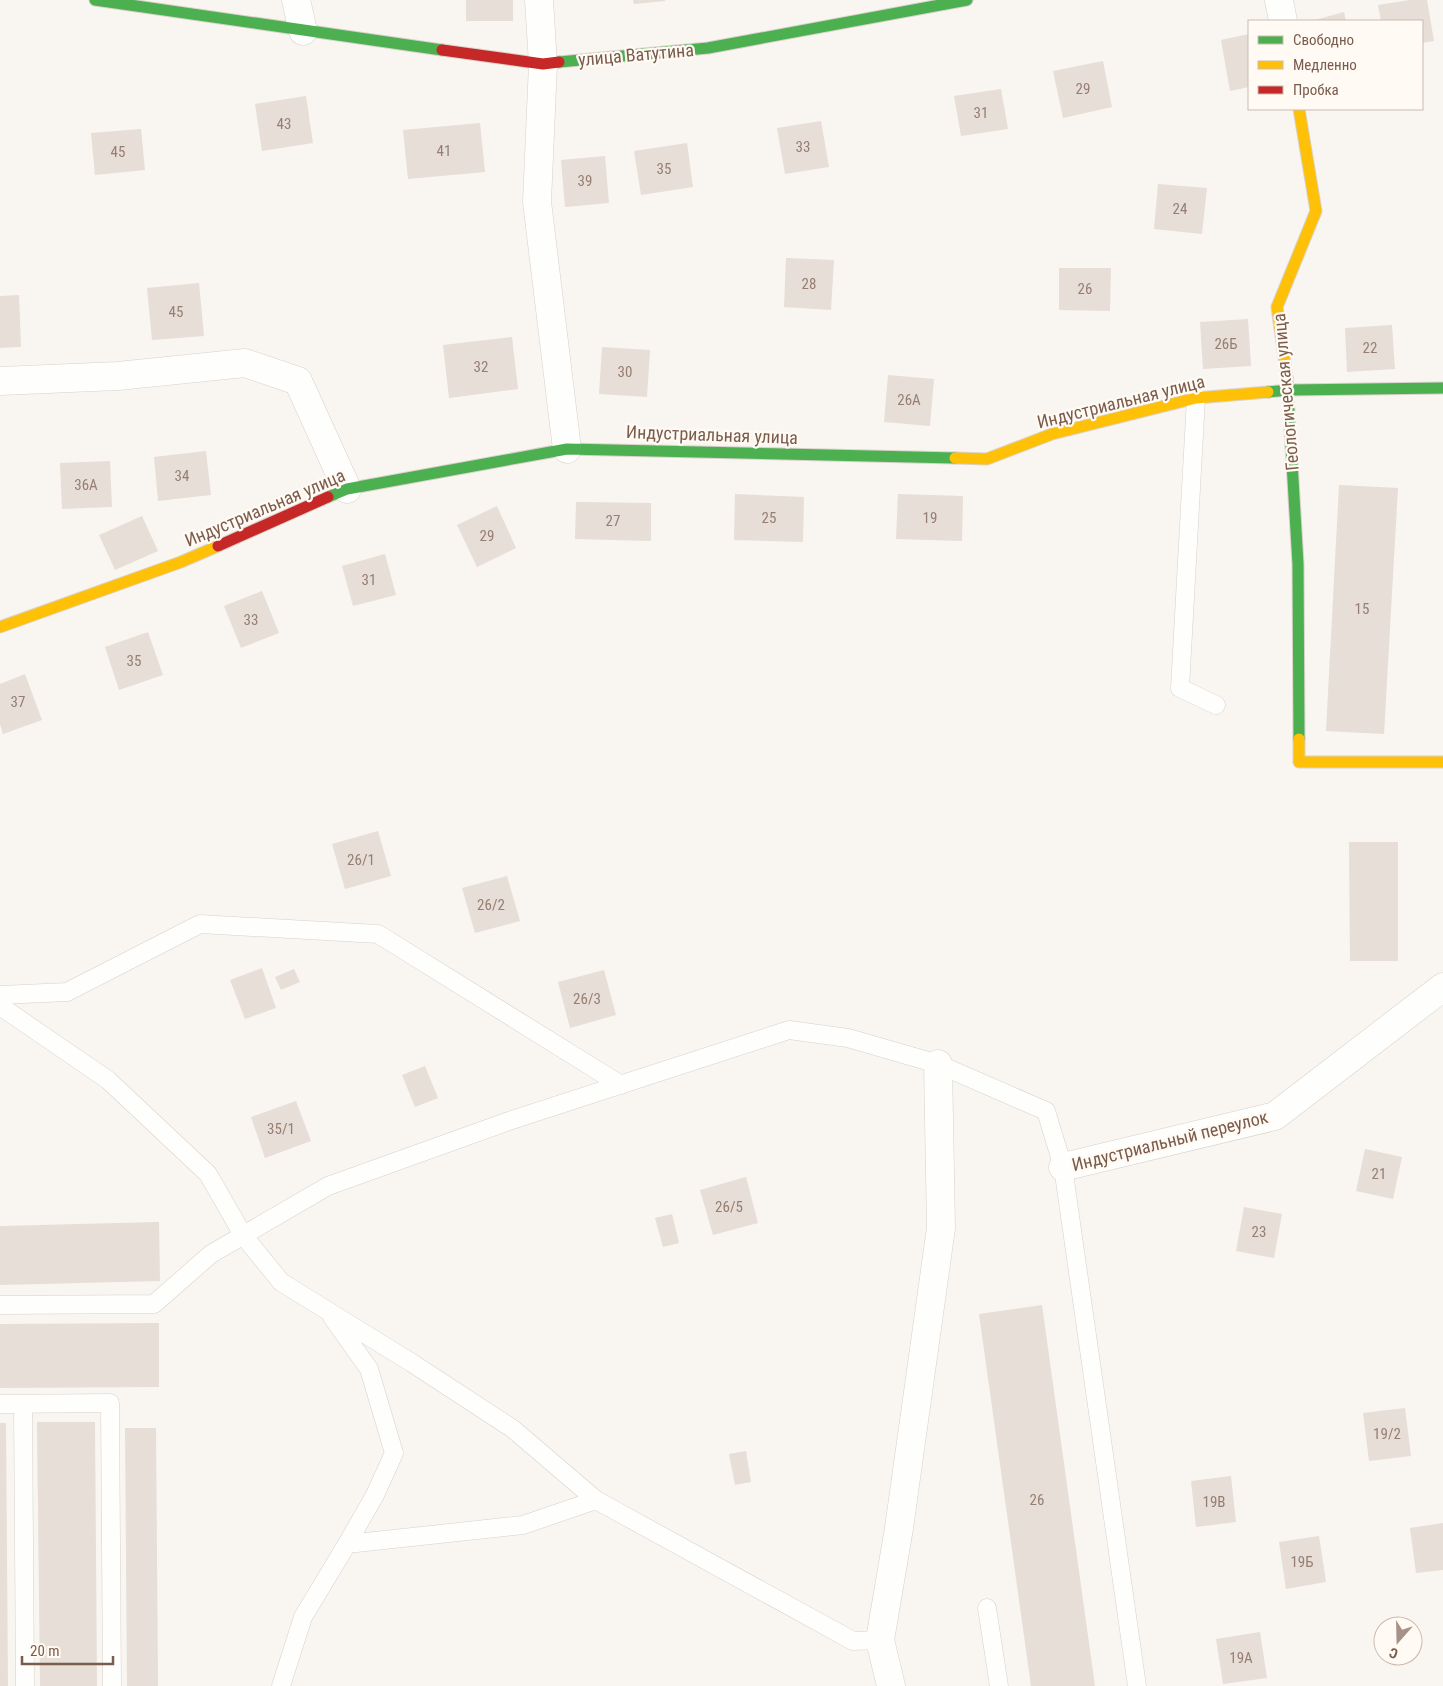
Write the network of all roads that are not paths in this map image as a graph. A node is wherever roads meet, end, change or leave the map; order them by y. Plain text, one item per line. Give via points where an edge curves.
1 (95, 0) edge
2 (296, 0) edge
3 (538, 0) edge
4 (967, 0) edge
5 (1279, 0) edge
6 (1283, 20) edge
7 (303, 31) junction
8 (543, 64) junction
9 (1298, 110) edge
10 (0, 381) edge
11 (1443, 388) edge
12 (1290, 390) junction
13 (1196, 398) junction
14 (567, 448) junction
15 (347, 489) junction
16 (0, 627) edge
17 (1216, 705) dead end
18 (1443, 762) edge
19 (1443, 987) edge
20 (0, 995) edge
21 (0, 1006) edge
22 (938, 1064) junction
23 (621, 1085) junction
24 (1063, 1167) junction
25 (243, 1235) junction
26 (0, 1305) edge
27 (327, 1310) junction
28 (0, 1404) edge
29 (23, 1404) junction
30 (596, 1500) junction
31 (347, 1544) junction
32 (987, 1608) dead end
33 (880, 1640) junction
34 (25, 1686) edge
35 (112, 1686) edge
36 (281, 1686) edge
37 (891, 1686) edge
38 (999, 1686) edge
39 (1137, 1686) edge

1 - 7 street, улица Ватутина
2 - 7 street
3 - 8 street
4 - 8 street, улица Ватутина via 708,48
5 - 6 street
7 - 8 street, улица Ватутина
8 - 14 street via 536,202
9 - 12 street, Геологическая улица via 1316,211 1277,307
10 - 15 street via 118,376 245,364 298,381
11 - 12 street, Индустриальная улица
12 - 13 street, Индустриальная улица
12 - 18 street, Геологическая улица via 1298,564 1299,762
13 - 14 street, Индустриальная улица via 1052,434 987,460
13 - 17 lane via 1180,688
14 - 15 street, Индустриальная улица
15 - 16 street, Индустриальная улица via 181,562
19 - 24 street, Индустриальный переулок via 1276,1116
20 - 23 lane via 67,992 200,924 378,934
21 - 25 lane via 108,1080 208,1174
22 - 23 lane via 848,1038 789,1030
22 - 24 lane via 1046,1111
22 - 33 street via 941,1228
23 - 25 lane via 328,1186
24 - 39 lane
25 - 26 lane via 211,1254 154,1304
25 - 27 lane via 281,1282
27 - 30 lane via 513,1429
27 - 31 lane via 369,1369 394,1453
28 - 29 lane
29 - 34 lane
29 - 35 lane via 110,1403
30 - 31 lane via 523,1525
30 - 33 lane via 853,1641
31 - 36 lane via 302,1617
32 - 38 lane
33 - 37 street

